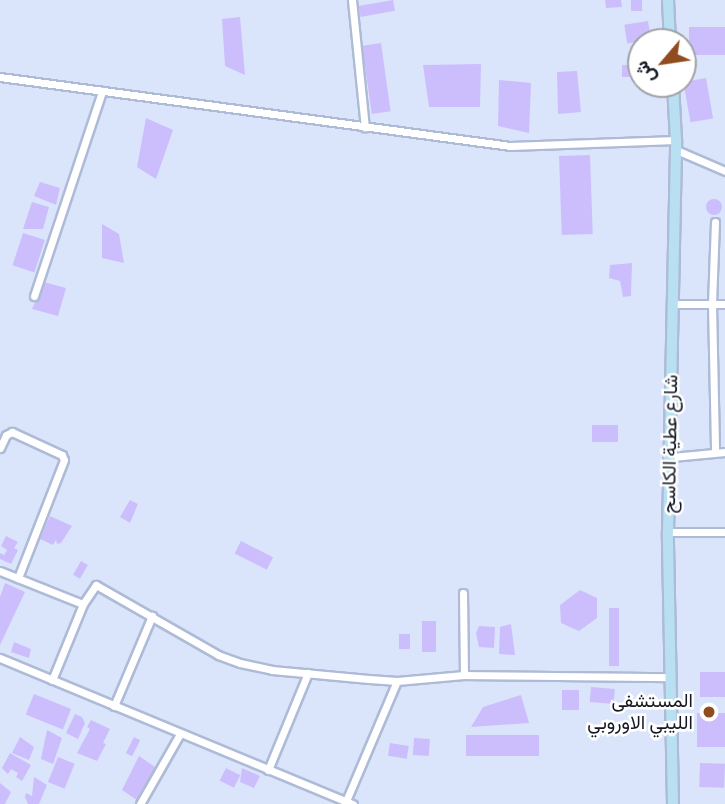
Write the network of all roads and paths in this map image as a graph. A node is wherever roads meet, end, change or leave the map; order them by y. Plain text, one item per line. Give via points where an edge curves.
1 (352, 0) edge
2 (668, 0) edge
3 (669, 28) edge
4 (0, 77) edge
5 (102, 91) junction
6 (673, 98) edge
7 (365, 127) junction
8 (675, 145) junction
9 (725, 170) edge
10 (715, 222) dead end
11 (34, 296) dead end
12 (672, 304) junction
13 (712, 304) junction
14 (725, 304) edge
15 (714, 394) junction
16 (725, 394) edge
17 (0, 448) edge
18 (715, 452) junction
19 (725, 452) edge
20 (672, 457) junction
21 (668, 532) junction
22 (725, 532) edge
23 (0, 571) edge
24 (18, 578) junction
25 (463, 593) dead end
26 (83, 604) junction
27 (152, 616) junction
28 (1, 661) edge
29 (308, 673) junction
30 (464, 675) junction
31 (671, 677) junction
32 (52, 680) junction
33 (397, 681) junction
34 (114, 706) junction
35 (180, 734) junction
36 (268, 770) junction
37 (349, 803) edge
38 (140, 804) edge
39 (673, 804) edge

1 - 7 street
2 - 3 street
4 - 5 street
5 - 7 street
5 - 11 street
6 - 8 street, شارع عطية الكاسح
7 - 8 street via 510,146
8 - 9 street
8 - 12 street, شارع عطية الكاسح
10 - 13 street
12 - 13 street
12 - 20 street, شارع عطية الكاسح
13 - 14 street
13 - 15 street
15 - 16 street
15 - 18 street
17 - 24 street via 12,432 64,460
18 - 19 street
18 - 20 street
20 - 21 street, شارع عطية الكاسح
21 - 22 street
21 - 31 street, شارع عطية الكاسح
23 - 24 street
24 - 26 street
25 - 30 street
26 - 27 street via 90,590 99,585
26 - 32 street
27 - 29 street via 240,663
27 - 34 street
28 - 32 street
29 - 33 street
29 - 36 street
30 - 31 street
30 - 33 street
31 - 39 street, شارع عطية الكاسح
32 - 34 street
33 - 37 street
34 - 35 street
35 - 36 street
35 - 38 street
36 - 37 street

